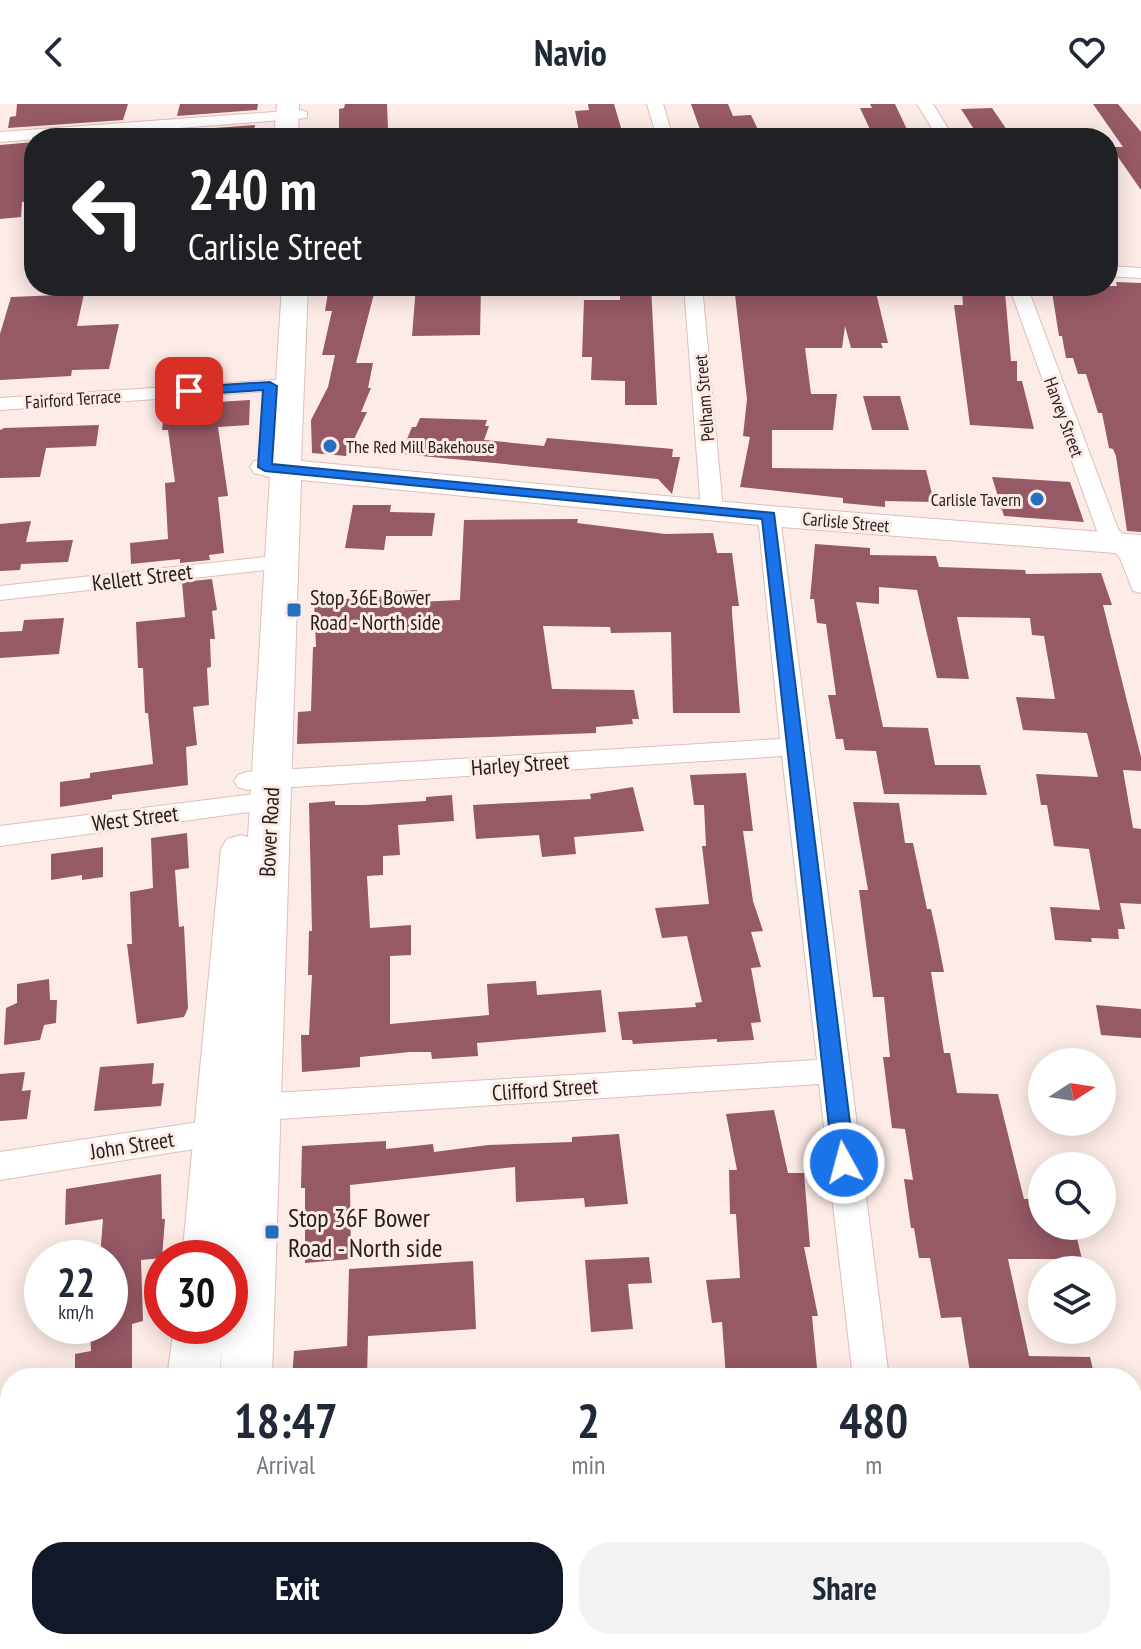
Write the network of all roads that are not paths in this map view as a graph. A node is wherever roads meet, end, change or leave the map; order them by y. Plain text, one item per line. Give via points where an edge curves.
1 (655, 104) edge
2 (925, 104) edge
3 (294, 119) edge
4 (147, 128) edge
5 (662, 128) edge
6 (940, 128) edge
7 (24, 136) edge
8 (0, 137) edge
9 (1118, 272) edge
10 (1141, 273) edge
11 (276, 296) edge
12 (293, 296) edge
13 (694, 296) edge
14 (1022, 296) edge
15 (280, 385) junction
16 (0, 404) edge
17 (276, 468) junction
18 (712, 510) junction
19 (769, 516) junction
20 (1130, 544) edge
21 (272, 563) junction
22 (1141, 586) edge
23 (0, 593) edge
24 (794, 747) junction
25 (258, 791) junction
26 (0, 836) edge
27 (832, 1071) junction
28 (257, 1107) junction
29 (219, 1132) junction
30 (0, 1166) edge
31 (208, 1240) edge
32 (197, 1344) edge
33 (194, 1368) edge
34 (246, 1368) edge
35 (870, 1368) edge

1 - 5 street
2 - 6 street
3 - 4 street
7 - 8 street
9 - 10 street
11 - 15 main road, Bower Road
12 - 15 main road, Bower Road
13 - 18 street, Pelham Street
14 - 20 street, Harvey Street via 1106,526
15 - 16 street, Fairford Terrace
15 - 17 main road, Bower Road
17 - 18 main road, Carlisle Street
17 - 21 main road, Bower Road
18 - 19 main road, Carlisle Street
19 - 20 main road, Carlisle Street
19 - 24 street
20 - 22 street, Harvey Street
21 - 23 street, Kellett Street
21 - 25 main road, Bower Road
24 - 25 street, Harley Street
24 - 27 street
25 - 26 street, West Street
25 - 28 main road, Bower Road
25 - 29 main road, Bower Road
27 - 28 street, Clifford Street
27 - 35 street
28 - 29 street, John Street
28 - 34 main road, Bower Road
29 - 30 street, John Street
29 - 31 main road, Bower Road
32 - 33 main road

